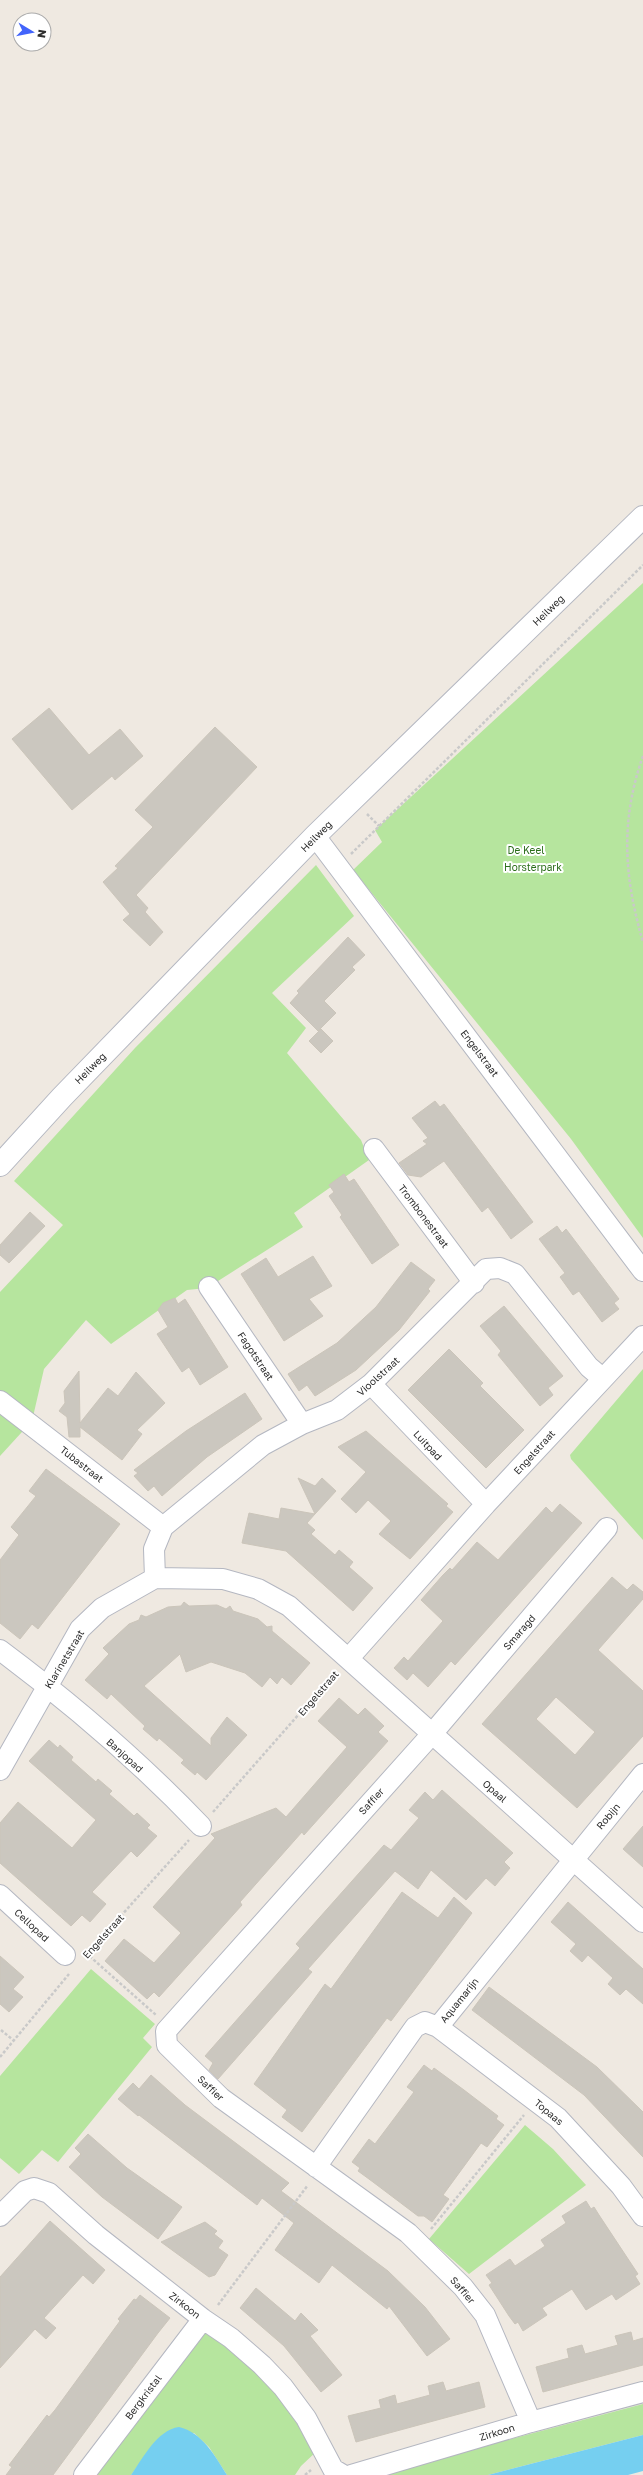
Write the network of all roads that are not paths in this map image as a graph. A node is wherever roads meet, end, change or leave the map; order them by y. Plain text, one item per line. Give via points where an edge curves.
1 (643, 517) edge
2 (315, 836) junction
3 (374, 1149) dead end
4 (0, 1165) edge
5 (643, 1271) edge
6 (474, 1283) junction
7 (209, 1287) dead end
8 (643, 1336) edge
9 (595, 1372) junction
10 (372, 1384) junction
11 (0, 1401) edge
12 (302, 1424) junction
13 (486, 1504) junction
14 (163, 1526) junction
15 (607, 1528) dead end
16 (155, 1578) junction
17 (0, 1650) edge
18 (349, 1658) junction
19 (48, 1686) junction
20 (431, 1735) junction
21 (0, 1770) edge
22 (643, 1774) edge
23 (201, 1826) road end
24 (573, 1859) junction
25 (0, 1894) edge
26 (643, 1922) edge
27 (71, 1956) road end
28 (438, 2026) junction
29 (316, 2167) junction
30 (0, 2216) edge
31 (643, 2216) edge
32 (203, 2319) junction
33 (643, 2392) edge
34 (531, 2422) junction
35 (84, 2475) edge
36 (343, 2475) edge
37 (351, 2475) edge

1 - 2 street, Heilweg
2 - 4 street, Heilweg via 62,1096
2 - 5 street, Engelstraat
3 - 6 street, Trombonestraat
6 - 9 street, Vioolstraat via 486,1269 500,1268 515,1274
6 - 10 street, Vioolstraat
7 - 12 street, Fagotstraat
8 - 9 street, Engelstraat
9 - 13 street, Engelstraat
10 - 12 street, Vioolstraat via 338,1410
10 - 13 street, Luitpad
11 - 14 street, Tubastraat
12 - 14 street, Vioolstraat via 263,1446
13 - 18 street, Engelstraat
14 - 16 street, Vioolstraat via 154,1549
15 - 20 street, Smaragd
16 - 18 street via 223,1579 258,1589 289,1606
16 - 19 street, Klarinetstraat via 102,1608 80,1629
17 - 19 street, Banjopad
18 - 20 street, Opaal
19 - 21 street, Klarinetstraat
19 - 23 street, Banjopad via 180,1804
20 - 24 street, Opaal
20 - 29 street, Saffier via 166,2031 167,2045 221,2098
22 - 24 street, Robijn
24 - 26 street, Opaal
24 - 28 street, Aquamarijn
25 - 27 street, Cellopad
28 - 29 street, Aquamarijn via 425,2022 415,2026
28 - 31 street, Topaas via 558,2118 621,2186
29 - 34 street, Saffier via 408,2233 463,2287 484,2315
30 - 32 street, Zirkoon via 25,2191 34,2188 49,2193 96,2235
32 - 35 street, Bergkristal
32 - 36 street, Zirkoon via 231,2338 283,2387 306,2418 333,2469
33 - 34 street, Zirkoon
34 - 37 street, Zirkoon

